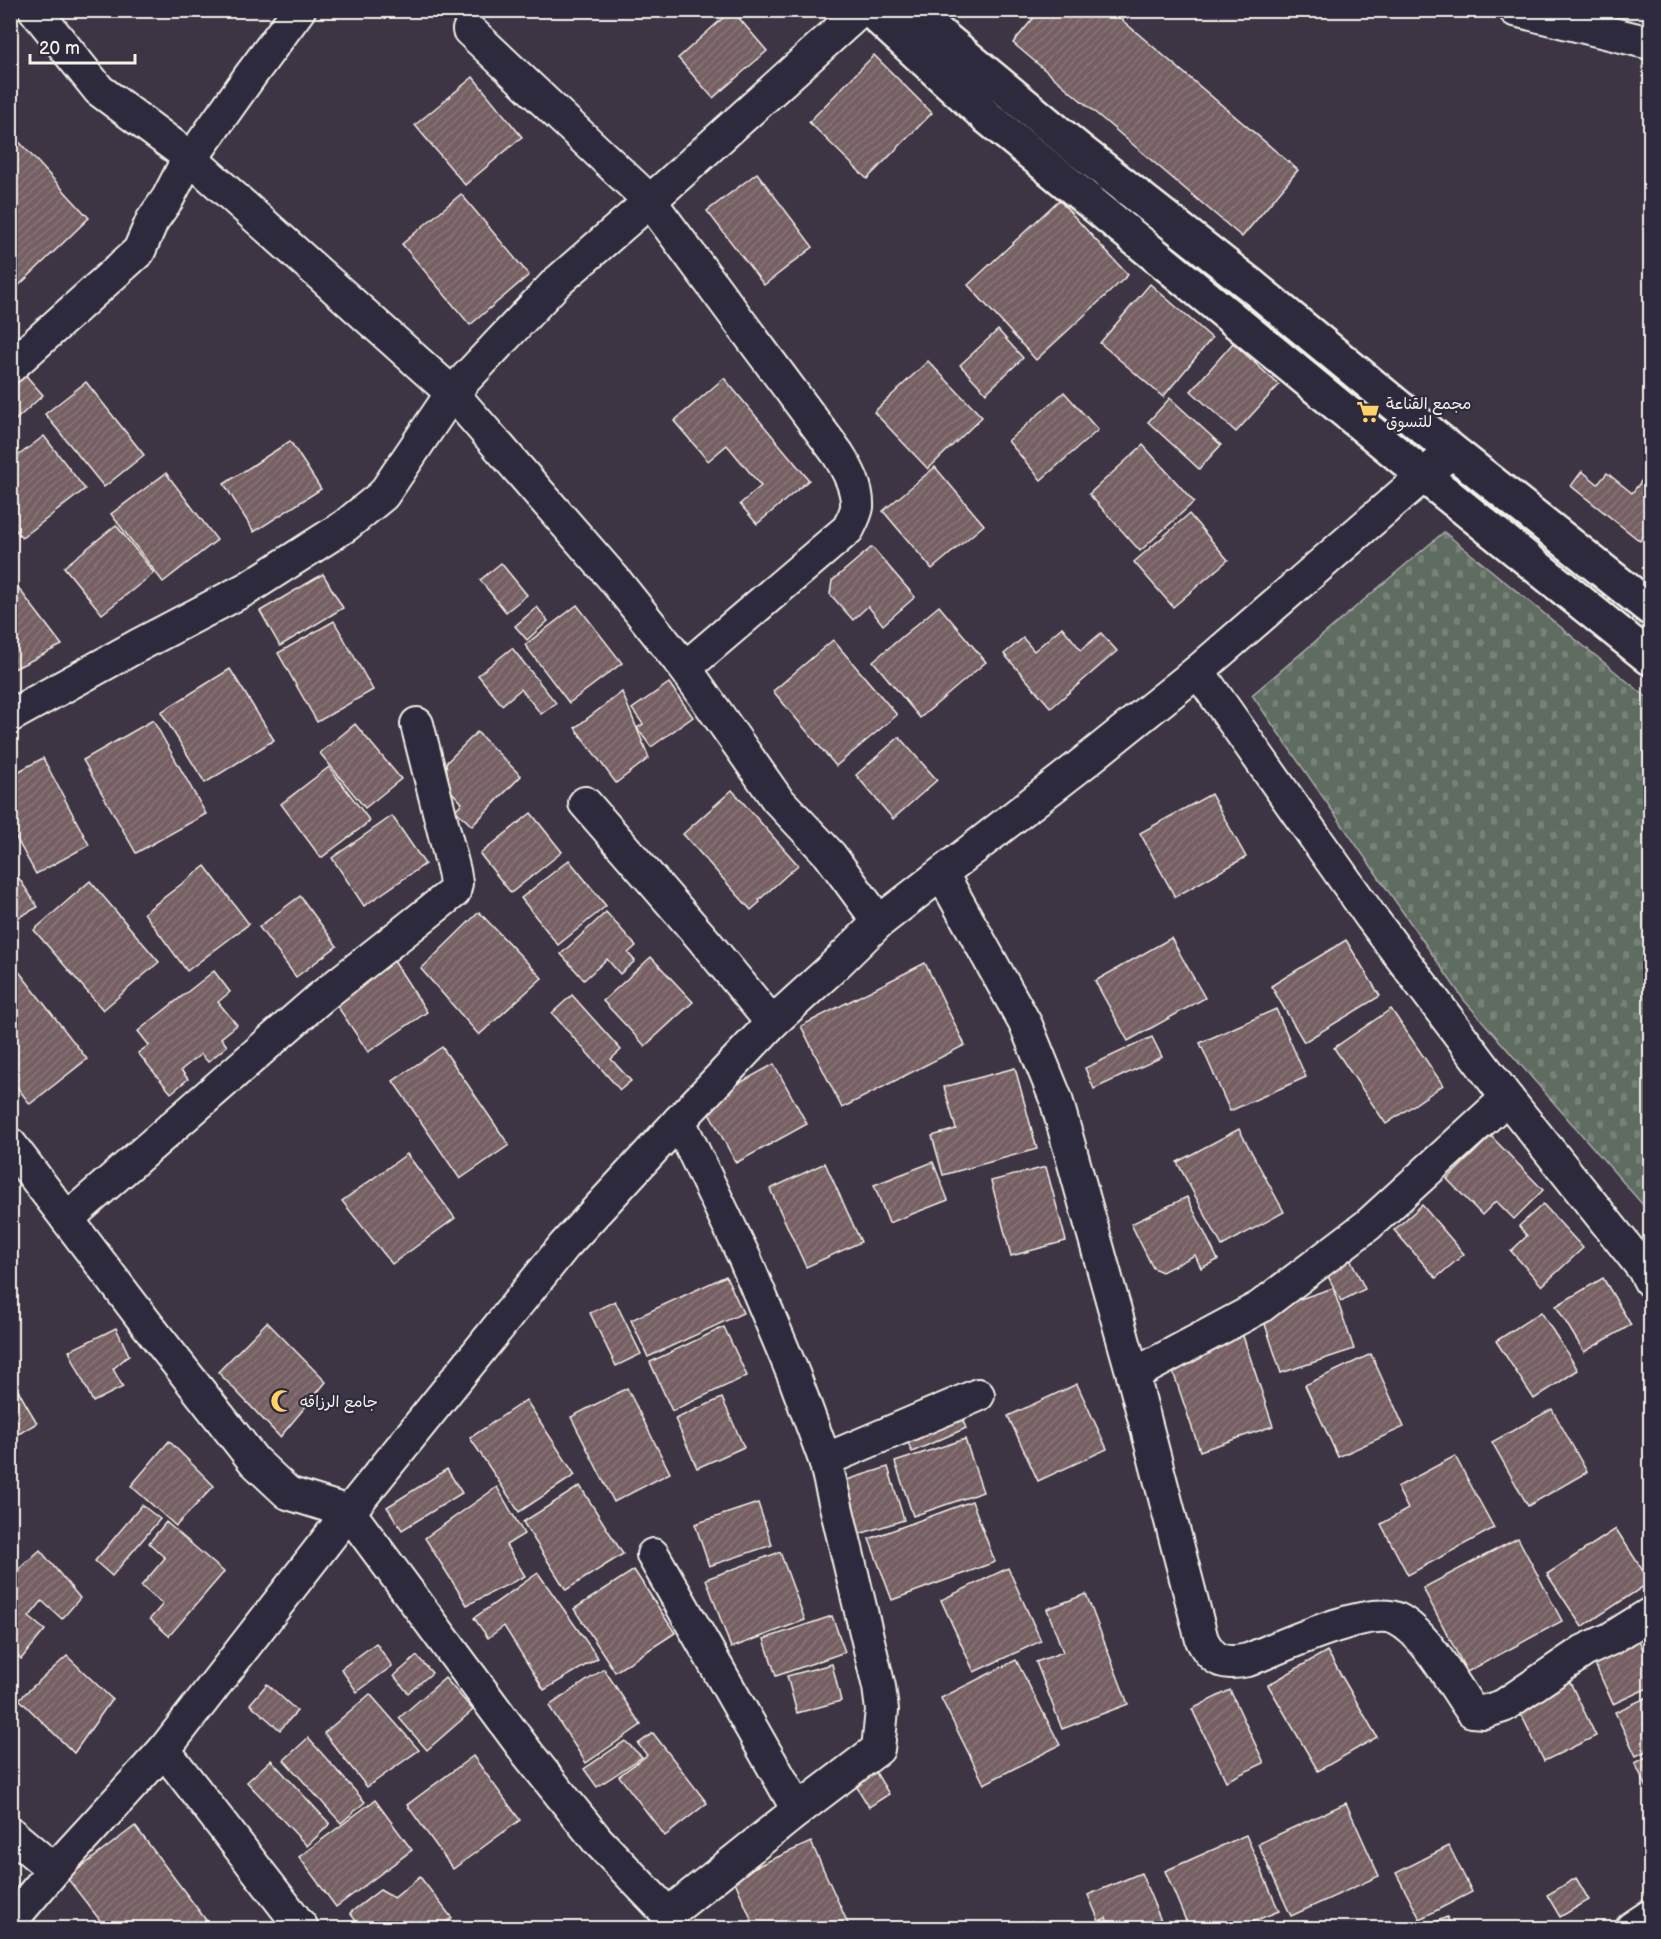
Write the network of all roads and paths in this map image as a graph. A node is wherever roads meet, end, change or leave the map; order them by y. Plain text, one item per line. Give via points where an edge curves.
1 (35, 10) edge
2 (299, 10) edge
3 (861, 10) edge
4 (870, 10) edge
5 (910, 10) edge
6 (1515, 10) edge
7 (469, 30) dead end
8 (1650, 43) edge
9 (189, 157) junction
10 (650, 201) junction
11 (10, 367) edge
12 (452, 393) junction
13 (1452, 451) junction
14 (1423, 475) junction
15 (1650, 608) edge
16 (1650, 658) edge
17 (685, 668) junction
18 (1198, 671) junction
19 (10, 716) edge
20 (417, 724) dead end
21 (585, 803) dead end
22 (942, 874) junction
23 (879, 921) junction
24 (772, 1023) junction
25 (1507, 1098) junction
26 (679, 1121) junction
27 (10, 1144) edge
28 (67, 1219) junction
29 (1650, 1281) edge
30 (1133, 1374) junction
31 (978, 1395) dead end
32 (825, 1460) junction
33 (349, 1512) junction
34 (653, 1555) dead end
35 (1650, 1614) edge
36 (164, 1750) junction
37 (798, 1810) junction
38 (10, 1833) edge
39 (54, 1870) junction
40 (1650, 1916) edge
41 (674, 1921) edge
42 (10, 1922) edge
43 (302, 1929) edge
44 (1632, 1929) edge

1 - 9 street via 99,90
2 - 9 street
3 - 10 street
4 - 14 main road via 987,117
5 - 13 main road
6 - 8 street
7 - 10 street
9 - 11 street via 139,251
9 - 12 street
10 - 12 street via 556,283
10 - 17 street via 848,468 857,508 848,529
12 - 17 street via 614,579
12 - 19 street via 383,495 345,526 248,588
13 - 14 street
13 - 15 main road
14 - 16 main road
14 - 18 street
17 - 23 street via 777,799 830,855
18 - 22 street
18 - 25 street via 1371,918
20 - 28 street via 454,871 454,892 320,998
21 - 24 street
22 - 23 street
22 - 30 street via 1026,1025 1056,1099
23 - 24 street
24 - 26 street
25 - 29 street
25 - 30 street via 1368,1225 1260,1307
26 - 32 street via 745,1259
26 - 33 street via 564,1246
27 - 28 street
28 - 33 street via 254,1461 288,1493
30 - 35 street via 1202,1640 1209,1653 1220,1660 1232,1664 1248,1660 1353,1619 1396,1618 1434,1656 1472,1711 1484,1712 1503,1706 1584,1651
31 - 32 street
32 - 37 street via 875,1666 881,1730 878,1749
33 - 36 street
33 - 41 street via 528,1754 597,1840
34 - 37 street
36 - 39 street
36 - 43 street
37 - 41 street
38 - 39 street
39 - 42 street
40 - 44 street

